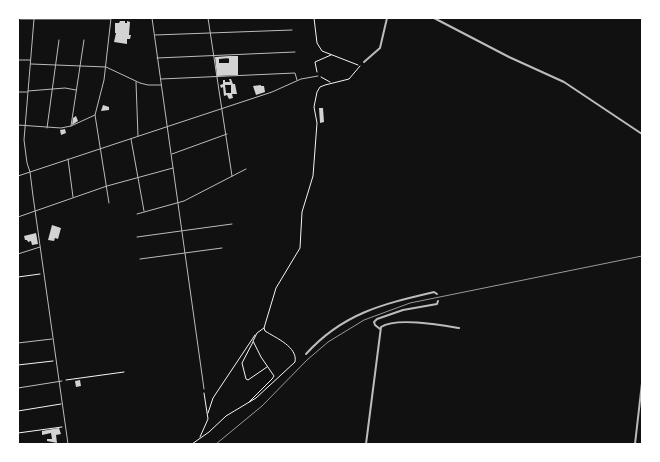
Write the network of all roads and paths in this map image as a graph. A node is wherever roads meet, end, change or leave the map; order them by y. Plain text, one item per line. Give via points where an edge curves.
1 (19, 18) edge
2 (84, 18) edge
3 (111, 18) edge
4 (152, 18) edge
5 (208, 18) edge
6 (314, 18) edge
7 (387, 18) edge
8 (434, 18) edge
9 (34, 19) junction
10 (292, 30) dead end
11 (210, 33) junction
12 (154, 36) junction
13 (59, 40) dead end
14 (84, 40) dead end
15 (296, 52) dead end
16 (213, 55) junction
17 (332, 55) junction
18 (157, 58) junction
19 (18, 60) edge
20 (30, 60) junction
21 (364, 62) dead end
22 (30, 64) junction
23 (56, 65) junction
24 (81, 65) junction
25 (106, 67) junction
26 (317, 72) dead end
27 (318, 76) joint
28 (216, 77) junction
29 (160, 79) junction
30 (297, 80) junction
31 (136, 82) junction
32 (331, 83) junction
33 (161, 85) junction
34 (52, 89) junction
35 (76, 90) junction
36 (18, 92) edge
37 (28, 92) junction
38 (220, 109) junction
39 (95, 115) junction
40 (18, 125) edge
41 (25, 126) junction
42 (71, 126) junction
43 (167, 127) junction
44 (47, 128) junction
45 (226, 134) junction
46 (642, 134) edge
47 (138, 136) junction
48 (131, 138) junction
49 (101, 148) junction
50 (171, 154) junction
51 (68, 160) junction
52 (173, 168) junction
53 (246, 169) dead end
54 (30, 172) junction
55 (18, 176) edge
56 (232, 176) junction
57 (138, 177) junction
58 (107, 186) junction
59 (73, 198) junction
60 (108, 203) dead end
61 (178, 203) junction
62 (35, 211) junction
63 (144, 211) junction
64 (137, 214) dead end
65 (18, 217) edge
66 (232, 224) dead end
67 (182, 231) junction
68 (137, 237) dead end
69 (40, 247) junction
70 (222, 248) dead end
71 (185, 253) junction
72 (18, 254) edge
73 (140, 259) dead end
74 (44, 274) junction
75 (18, 277) edge
76 (437, 294) dead end
77 (438, 300) dead end
78 (264, 328) junction
79 (458, 328) dead end
80 (380, 329) junction
81 (257, 333) junction
82 (53, 339) junction
83 (254, 341) junction
84 (18, 344) edge
85 (306, 354) dead end
86 (56, 360) junction
87 (18, 366) edge
88 (267, 366) junction
89 (124, 372) dead end
90 (61, 381) junction
91 (642, 383) edge
92 (18, 388) edge
93 (204, 389) dead end
94 (204, 392) dead end
95 (62, 404) junction
96 (247, 404) junction
97 (18, 411) edge
98 (208, 413) junction
99 (63, 426) dead end
100 (18, 433) edge
101 (200, 437) junction
102 (68, 444) edge
103 (192, 444) edge
104 (366, 444) edge
105 (635, 444) edge

1 - 9 street
2 - 3 street
2 - 9 street
3 - 25 street
4 - 12 street
5 - 11 street
6 - 17 path via 318,47
7 - 21 street via 380,48
8 - 46 street via 564,82
9 - 20 street
10 - 11 street
11 - 12 street
11 - 16 street
12 - 18 street
13 - 23 street
14 - 24 street
15 - 16 street
16 - 18 street
16 - 28 street
17 - 26 path via 315,62
17 - 32 path via 359,66 349,79
18 - 29 street
19 - 20 street
20 - 22 street
22 - 23 street
22 - 37 street
23 - 24 street
23 - 34 street
24 - 25 street
24 - 35 street
25 - 31 street
25 - 39 street
27 - 30 street
27 - 32 path
28 - 29 street
28 - 30 street via 295,73
28 - 38 street
29 - 33 street
30 - 38 street
31 - 33 street
31 - 47 street
32 - 78 path via 320,87 314,107 314,176 302,212 300,248 276,288
33 - 43 street
34 - 35 street
34 - 37 street
34 - 44 street
35 - 42 street
36 - 37 street
37 - 41 street
38 - 43 street
38 - 45 street
39 - 42 street
39 - 49 street
40 - 41 street
41 - 44 street
41 - 54 street
42 - 44 street
43 - 47 street
43 - 50 street
45 - 50 street
45 - 56 street
47 - 48 street
48 - 49 street
48 - 57 street
49 - 51 street
49 - 58 street
50 - 52 street
51 - 54 street
51 - 59 street
52 - 57 street
52 - 61 street
53 - 56 street
54 - 55 street
54 - 62 street
56 - 61 street
57 - 58 street
57 - 63 street
58 - 59 street
58 - 60 street
59 - 62 street
61 - 63 street
61 - 67 street
62 - 65 street
62 - 69 street
63 - 64 street
66 - 67 street
67 - 68 street
67 - 71 street
69 - 72 street
69 - 74 street
70 - 71 street
71 - 73 street
71 - 93 street
74 - 75 path
74 - 82 street
76 - 85 street via 434,292 383,304 358,315 327,333
77 - 80 street via 437,304 403,310 378,319 374,322
78 - 81 path
78 - 96 path via 294,352 295,362 273,385
79 - 80 street via 393,322
80 - 104 street
81 - 83 path
81 - 98 path via 213,398
82 - 84 street
82 - 86 street
83 - 88 path
83 - 88 path via 242,363 246,379
86 - 87 path
86 - 90 street
88 - 96 path via 274,376
89 - 90 path
90 - 92 street
90 - 95 street
91 - 105 street
94 - 98 path
95 - 97 path
95 - 102 street
96 - 101 path
98 - 101 path
99 - 100 path
101 - 103 path

